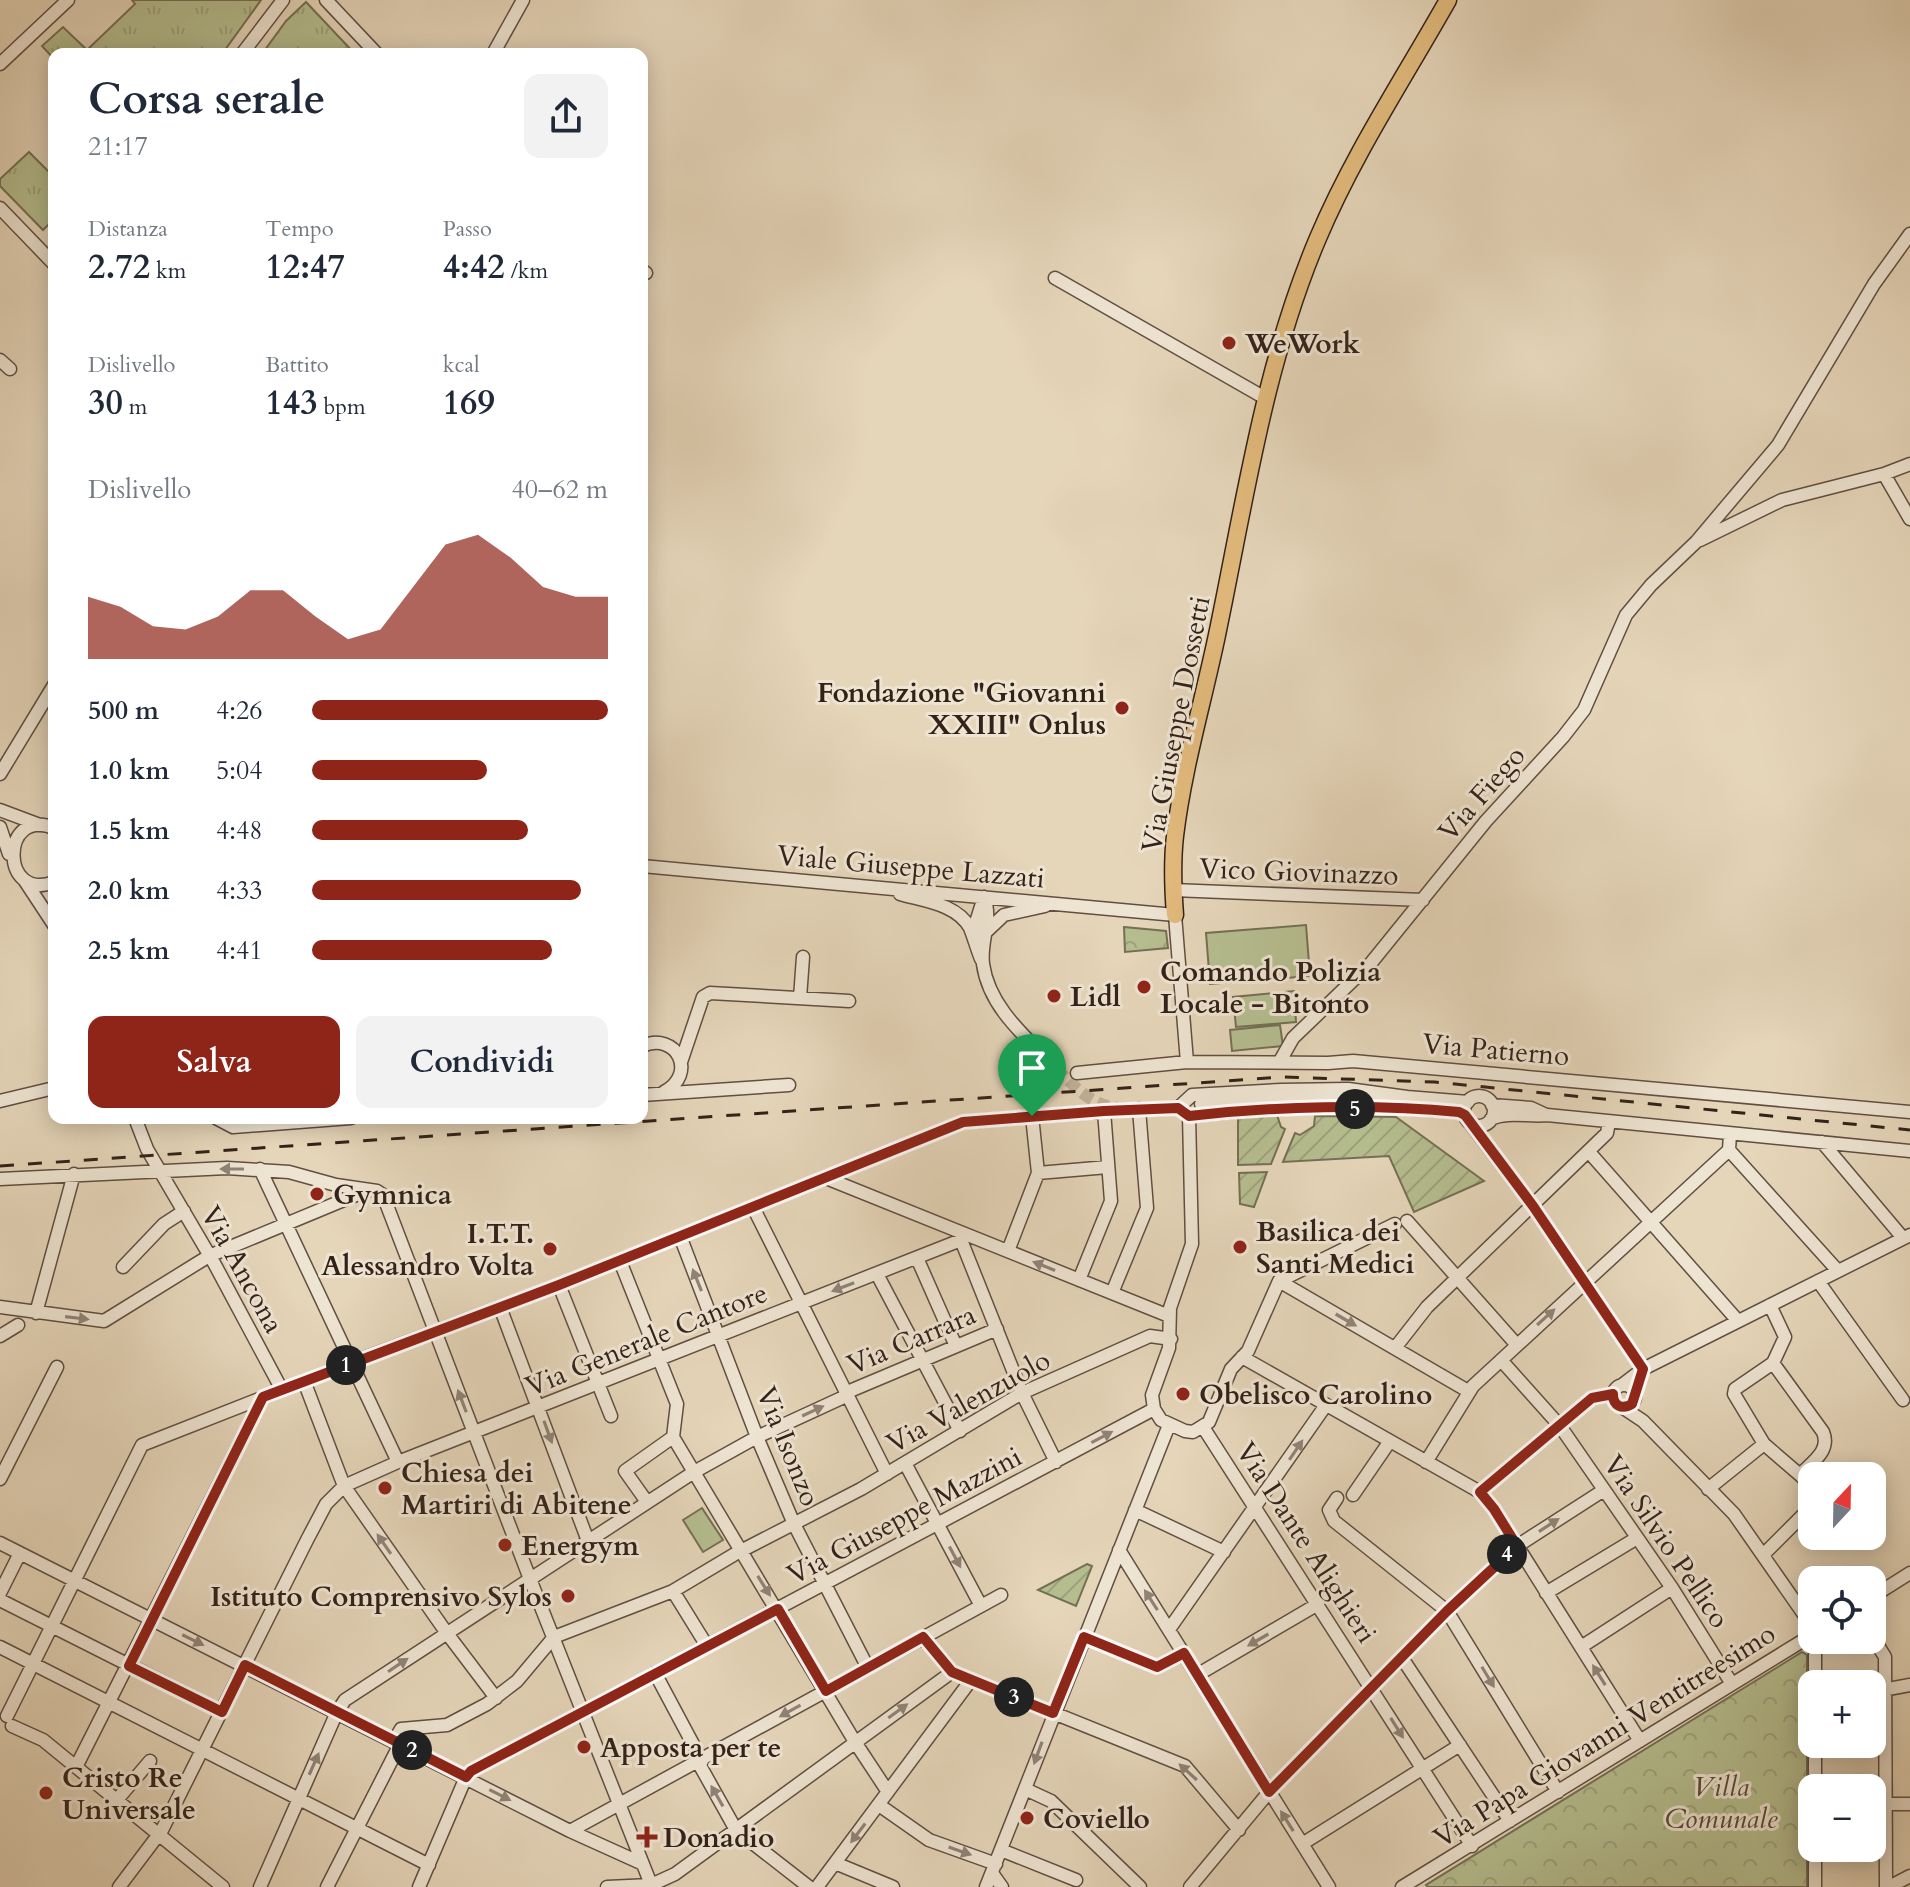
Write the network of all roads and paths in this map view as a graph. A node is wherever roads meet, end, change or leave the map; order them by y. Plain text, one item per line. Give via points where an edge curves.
1 (68, 0) edge
2 (283, 0) edge
3 (326, 0) edge
4 (523, 0) edge
5 (1448, 0) edge
6 (247, 48) edge
7 (371, 48) edge
8 (496, 48) edge
9 (0, 64) edge
10 (2, 215) edge
11 (1910, 234) edge
12 (48, 258) edge
13 (1055, 278) dead end
14 (0, 360) edge
15 (10, 369) dead end
16 (1265, 398) junction
17 (1910, 464) edge
18 (1884, 474) junction
19 (1910, 519) edge
20 (1696, 542) junction
21 (48, 695) edge
22 (0, 774) edge
23 (0, 810) edge
24 (40, 825) junction
25 (0, 827) edge
26 (48, 827) edge
27 (11, 858) junction
28 (648, 867) edge
29 (25, 881) junction
30 (48, 884) edge
31 (875, 886) junction
32 (1173, 890) junction
33 (984, 897) junction
34 (1423, 900) junction
35 (1056, 903) junction
36 (48, 915) edge
37 (1175, 915) junction
38 (986, 934) junction
39 (803, 957) dead end
40 (983, 962) junction
41 (800, 998) junction
42 (849, 1001) dead end
43 (648, 1043) edge
44 (1280, 1061) junction
45 (681, 1062) junction
46 (1187, 1062) junction
47 (1056, 1068) tunnel mouth
48 (1077, 1073) dead end
49 (789, 1085) dead end
50 (48, 1089) edge
51 (648, 1093) edge
52 (659, 1094) junction
53 (0, 1101) edge
54 (1411, 1103) junction
55 (1201, 1104) dead end
56 (1492, 1105) junction
57 (1139, 1109) junction
58 (1104, 1111) junction
59 (1183, 1112) junction
60 (1910, 1112) edge
61 (1468, 1113) junction
62 (1547, 1115) junction
63 (1032, 1116) junction
64 (1491, 1119) junction
65 (1609, 1122) junction
66 (137, 1124) edge
67 (227, 1124) edge
68 (272, 1124) edge
69 (1730, 1134) junction
70 (1822, 1142) junction
71 (1729, 1150) junction
72 (1910, 1151) edge
73 (1589, 1152) junction
74 (1108, 1167) junction
75 (260, 1169) junction
76 (162, 1172) junction
77 (1038, 1173) junction
78 (74, 1174) junction
79 (826, 1178) junction
80 (0, 1179) edge
81 (336, 1185) junction
82 (377, 1192) junction
83 (331, 1206) junction
84 (1533, 1206) junction
85 (753, 1207) junction
86 (184, 1211) junction
87 (1649, 1223) junction
88 (285, 1224) junction
89 (680, 1236) junction
90 (962, 1237) junction
91 (1906, 1237) edge
92 (1008, 1251) junction
93 (209, 1256) junction
94 (917, 1258) junction
95 (620, 1261) junction
96 (123, 1267) dead end
97 (1838, 1271) junction
98 (877, 1274) junction
99 (1459, 1278) junction
100 (1079, 1280) junction
101 (1279, 1281) junction
102 (1818, 1281) junction
103 (1584, 1283) junction
104 (559, 1285) junction
105 (1112, 1293) junction
106 (800, 1303) junction
107 (1770, 1305) junction
108 (0, 1307) edge
109 (500, 1307) junction
110 (36, 1313) junction
111 (1169, 1316) junction
112 (1738, 1321) junction
113 (18, 1325) dead end
114 (997, 1329) junction
115 (436, 1331) junction
116 (0, 1336) edge
117 (719, 1336) junction
118 (1171, 1339) junction
119 (955, 1344) junction
120 (1516, 1344) junction
121 (1395, 1348) junction
122 (1242, 1357) junction
123 (923, 1358) junction
124 (659, 1360) junction
125 (1501, 1360) junction
126 (351, 1363) junction
127 (1773, 1363) junction
128 (57, 1367) dead end
129 (1643, 1369) junction
130 (304, 1381) junction
131 (599, 1383) junction
132 (282, 1390) junction
133 (1617, 1390) junction
134 (1468, 1391) junction
135 (1022, 1393) junction
136 (845, 1394) junction
137 (1635, 1396) junction
138 (263, 1397) junction
139 (1903, 1400) dead end
140 (1326, 1405) junction
141 (538, 1407) junction
142 (1622, 1407) junction
143 (1154, 1409) junction
144 (611, 1416) dead end
145 (1643, 1421) junction
146 (1169, 1425) junction
147 (1560, 1426) junction
148 (1203, 1427) junction
149 (960, 1431) junction
150 (474, 1432) junction
151 (673, 1437) junction
152 (757, 1437) junction
153 (1390, 1441) junction
154 (1764, 1444) junction
155 (398, 1462) junction
156 (1056, 1462) junction
157 (1426, 1462) junction
158 (1813, 1462) edge
159 (905, 1463) junction
160 (694, 1472) junction
161 (1798, 1473) edge
162 (887, 1474) junction
163 (0, 1479) edge
164 (344, 1486) junction
165 (1708, 1489) junction
166 (1604, 1490) junction
167 (1480, 1492) junction
168 (1353, 1495) dead end
169 (1337, 1498) dead end
170 (647, 1502) junction
171 (1256, 1508) junction
172 (1135, 1510) junction
173 (1798, 1520) edge
174 (794, 1524) junction
175 (938, 1525) junction
176 (1637, 1538) junction
177 (588, 1541) junction
178 (0, 1543) edge
179 (1517, 1546) junction
180 (1119, 1550) junction
181 (742, 1551) junction
182 (1224, 1552) junction
183 (20, 1553) junction
184 (1763, 1555) junction
185 (1910, 1573) edge
186 (530, 1579) junction
187 (74, 1580) junction
188 (824, 1585) junction
189 (1672, 1588) junction
190 (1886, 1588) edge
191 (673, 1591) junction
192 (0, 1593) edge
193 (1546, 1593) junction
194 (1001, 1595) dead end
195 (0, 1600) edge
196 (1318, 1604) junction
197 (981, 1606) junction
198 (1798, 1606) edge
199 (778, 1609) junction
200 (1447, 1611) junction
201 (152, 1620) junction
202 (51, 1626) junction
203 (1170, 1628) junction
204 (446, 1632) junction
205 (554, 1637) junction
206 (923, 1637) junction
207 (1084, 1637) junction
208 (707, 1646) junction
209 (1798, 1646) edge
210 (0, 1647) edge
211 (1581, 1647) junction
212 (1184, 1653) junction
213 (1402, 1658) junction
214 (32, 1664) junction
215 (245, 1665) junction
216 (129, 1666) junction
217 (868, 1668) junction
218 (952, 1672) junction
219 (655, 1673) junction
220 (1197, 1675) junction
221 (971, 1680) junction
222 (1732, 1684) junction
223 (1910, 1685) edge
224 (1373, 1689) junction
225 (1886, 1690) edge
226 (826, 1691) junction
227 (496, 1698) junction
228 (110, 1703) junction
229 (222, 1712) junction
230 (337, 1712) junction
231 (582, 1712) junction
232 (1053, 1713) junction
233 (3, 1720) edge
234 (1640, 1741) junction
235 (855, 1742) junction
236 (397, 1743) junction
237 (1460, 1745) junction
238 (203, 1750) junction
239 (150, 1761) dead end
240 (700, 1762) junction
241 (76, 1767) junction
242 (1423, 1769) junction
243 (466, 1777) junction
244 (1025, 1789) junction
245 (888, 1792) junction
246 (1269, 1792) junction
247 (1558, 1792) junction
248 (299, 1799) junction
249 (116, 1801) junction
250 (1886, 1804) edge
251 (1910, 1804) edge
252 (620, 1805) junction
253 (879, 1805) junction
254 (1510, 1821) junction
255 (357, 1829) junction
256 (736, 1830) junction
257 (1239, 1830) junction
258 (570, 1831) junction
259 (159, 1836) junction
260 (1302, 1844) junction
261 (1472, 1846) junction
262 (1001, 1850) junction
263 (1815, 1862) edge
264 (1884, 1862) edge
265 (835, 1863) junction
266 (643, 1864) junction
267 (429, 1865) junction
268 (994, 1868) junction
269 (1910, 1876) edge
270 (1076, 1880) dead end
271 (1421, 1882) edge
272 (652, 1886) edge
273 (1197, 1886) edge
274 (119, 1887) edge
275 (223, 1887) edge
276 (260, 1887) edge
277 (327, 1887) edge
278 (419, 1887) edge
279 (607, 1887) edge
280 (809, 1887) edge
281 (817, 1887) edge
282 (893, 1887) edge
283 (986, 1887) edge
284 (1002, 1887) edge
285 (1140, 1887) edge
286 (1329, 1887) edge
287 (1402, 1887) edge
288 (1815, 1887) edge
289 (1887, 1887) edge

1 - 9 street
2 - 6 street
3 - 7 street
4 - 8 street
5 - 16 main road, Via Giuseppe Dossetti via 1327,217
10 - 12 street
11 - 20 street via 1874,284 1778,445
13 - 16 street
14 - 15 street
16 - 32 main road, Via Giuseppe Dossetti via 1180,806
17 - 18 street
18 - 19 street
18 - 20 street via 1782,500
20 - 34 street, Via Fiego via 1626,615 1584,710
21 - 22 street
23 - 24 street
24 - 26 street
24 - 27 street via 15,839
25 - 27 street
27 - 29 street
28 - 31 street, Viale Giuseppe Lazzati
29 - 30 street
29 - 36 street
31 - 33 street, Viale Giuseppe Lazzati
31 - 40 street via 960,915
32 - 34 street, Vico Giovinazzo
32 - 37 main road, Via Giuseppe Dossetti
33 - 35 street, Viale Giuseppe Lazzati
33 - 38 street via 989,911
33 - 40 street via 976,933
34 - 44 street, Via Fiego via 1371,963 1293,1038
35 - 37 street, Viale Giuseppe Lazzati
35 - 38 street via 1004,915
37 - 46 street, Via Giuseppe Dossetti
38 - 40 street
39 - 41 street
40 - 47 street via 998,1005
41 - 42 street
41 - 45 street via 710,993 703,997
43 - 45 street via 666,1044
44 - 46 street, Via Patierno
44 - 60 street, Via Patierno via 1353,1061
45 - 52 street via 675,1085
46 - 48 street, Via Patierno
49 - 52 street
50 - 53 street
51 - 52 street
54 - 55 street via 1355,1099
54 - 59 street
54 - 59 street via 1348,1089 1281,1090 1192,1095
54 - 61 street
56 - 61 street via 1481,1097
56 - 62 street via 1531,1108
56 - 64 street
57 - 58 street
57 - 59 street
57 - 105 street via 1147,1208
58 - 63 street
58 - 74 street
59 - 111 street via 1192,1244
61 - 64 street via 1479,1126
61 - 84 street
62 - 64 street
62 - 65 street
63 - 77 street
63 - 79 street via 963,1122
65 - 69 street
65 - 73 street via 1607,1133
66 - 76 street, Via Ancona
67 - 68 street
69 - 70 street
69 - 71 street
70 - 72 street
70 - 91 street
71 - 87 street
71 - 97 street
73 - 84 street
73 - 87 street
74 - 77 street
74 - 100 street via 1111,1201
75 -> 76 street
75 - 81 street
75 - 88 street
76 - 78 street
76 - 86 street, Via Ancona
77 - 92 street
78 - 80 street
78 - 110 street
79 - 85 street
79 - 90 street
81 - 82 street
81 - 83 street
82 - 83 street
82 - 115 street
83 - 88 street
84 - 99 street
84 - 103 street
85 - 89 street
85 - 106 street
86 - 93 street, Via Ancona
86 - 96 street
87 - 103 street
87 - 112 street
88 - 93 street
88 - 126 street
89 - 95 street
117 -> 89 street, Via Isonzo
90 - 92 street
90 - 94 street, Via Generale Cantore
90 - 114 street
91 - 97 street
100 -> 92 street
110 -> 93 street via 104,1321
93 - 132 street, Via Ancona
94 - 98 street, Via Generale Cantore
94 - 119 street
95 - 104 street
95 - 124 street
97 - 102 street
98 -> 106 street, Via Generale Cantore
98 - 123 street
99 - 101 street via 1401,1223
99 - 120 street
99 - 121 street via 1427,1307
100 - 105 street
101 -> 121 street
101 - 122 street
102 - 107 street
102 - 139 street
120 -> 103 street
103 - 129 street
104 - 109 street
104 - 131 street
105 - 111 street
106 - 117 street, Via Generale Cantore
106 - 136 street
107 - 112 street
107 - 127 street via 1785,1337
108 - 110 street
109 - 115 street
109 - 141 street
111 - 118 street
112 - 129 street
113 - 116 street
114 - 119 street, Via Carrara
114 - 135 street
115 - 126 street
150 -> 115 street
117 - 124 street, Via Generale Cantore
117 - 152 street, Via Isonzo
118 - 135 street, Via Valenzuolo via 1150,1336
118 - 143 street via 1153,1391
119 - 123 street, Via Carrara
120 - 125 street
121 - 134 street
122 - 140 street
122 - 148 street
123 - 136 street, Via Carrara
123 - 149 street
124 - 131 street, Via Generale Cantore
124 - 151 street via 677,1404
125 - 134 street
125 - 147 street, Via Silvio Pellico
126 - 130 street
126 - 155 street
127 - 154 street via 1734,1394
127 - 158 street via 1827,1441
128 - 163 street
129 - 133 street
129 - 137 street
130 - 132 street
130 - 164 street
131 - 141 street, Via Generale Cantore
131 - 144 street
132 - 138 street
133 - 137 street via 1632,1389
133 - 142 street via 1614,1401
133 - 147 street via 1592,1398
134 - 157 street
135 - 149 street, Via Valenzuolo
135 - 156 street
152 -> 136 street, Via Carrara
136 - 162 street
137 - 142 street
137 - 145 street
138 - 187 street via 142,1445
138 - 201 street
140 - 153 street
171 -> 140 street
141 - 150 street, Via Generale Cantore
141 -> 177 street
142 - 145 street
143 - 146 street
156 -> 143 street, Via Giuseppe Mazzini
145 - 165 street
146 - 148 street via 1185,1431
146 - 172 street
147 - 166 street, Via Silvio Pellico
147 - 167 street
148 - 171 street, Via Dante Alighieri
149 - 159 street, Via Valenzuolo
150 - 155 street, Via Generale Cantore
150 - 186 street
151 - 160 street
151 - 170 street via 625,1471
152 - 160 street, Via Carrara
152 - 174 street, Via Isonzo
153 - 157 street
153 - 168 street
154 - 161 street
154 - 165 street
155 - 164 street, Via Generale Cantore
156 - 175 street, Via Giuseppe Mazzini
157 - 167 street
159 - 162 street, Via Valenzuolo
159 - 175 street
160 - 170 street, Via Carrara
160 - 181 street
162 - 174 street, Via Valenzuolo
204 -> 164 street
164 - 215 street via 326,1504
165 - 184 street
166 - 176 street, Via Silvio Pellico
179 -> 166 street
167 - 179 street
169 - 200 street via 1329,1510 1334,1521
170 - 177 street, Via Carrara
171 - 182 street
171 - 196 street, Via Dante Alighieri
172 - 180 street
172 - 182 street
173 - 184 street
174 - 181 street, Via Valenzuolo
174 - 188 street, Via Isonzo
175 - 188 street, Via Giuseppe Mazzini
175 -> 197 street
176 - 189 street, Via Silvio Pellico
176 - 193 street
177 - 186 street, Via Carrara
178 - 183 street
179 - 193 street
179 - 200 street
203 -> 180 street
180 - 207 street
181 - 191 street, Via Valenzuolo
181 -> 199 street
182 - 203 street
183 - 187 street
183 - 192 street
184 - 198 street
185 - 190 street
186 - 204 street, Via Carrara
186 - 205 street
187 - 201 street
187 - 202 street
188 - 199 street, Via Giuseppe Mazzini
188 - 217 street, Via Isonzo
189 - 211 street
189 - 222 street, Via Silvio Pellico
191 - 205 street, Via Valenzuolo
191 - 208 street
193 - 211 street
194 - 197 street
195 - 202 street
196 -> 220 street
196 - 224 street, Via Dante Alighieri
197 - 206 street
199 - 208 street, Via Giuseppe Mazzini
199 - 226 street
200 - 213 street
200 -> 247 street
201 -> 215 street
201 - 216 street
202 - 214 street
202 - 216 street
203 - 212 street
204 - 227 street
230 -> 204 street, Via Carrara via 349,1698
205 - 227 street
205 - 231 street
206 - 217 street
206 - 218 street
207 - 212 street via 1157,1667
207 - 232 street
208 - 219 street, Via Giuseppe Mazzini
209 - 222 street, Via Papa Giovanni Ventitreesimo
210 - 214 street
234 -> 211 street
212 - 220 street
213 - 224 street
213 - 237 street
214 - 228 street
214 - 233 street
215 - 229 street
215 - 230 street
216 - 228 street
216 - 229 street
217 - 226 street
218 - 221 street
235 -> 218 street
219 - 231 street, Via Giuseppe Mazzini
219 - 240 street
220 - 246 street
221 - 232 street
221 - 245 street
222 - 234 street, Via Papa Giovanni Ventitreesimo
223 - 225 street
224 -> 242 street, Via Dante Alighieri
224 - 246 street
226 - 235 street
226 -> 240 street
227 - 236 street via 447,1725 401,1729
228 - 238 street
228 - 241 street
229 - 238 street
230 - 236 street
248 -> 230 street
231 - 243 street, Via Giuseppe Mazzini
231 - 252 street
232 -> 244 street
257 -> 232 street via 1185,1766
233 - 241 street via 43,1740
234 - 247 street, Via Papa Giovanni Ventitreesimo
235 - 245 street
235 - 256 street
236 - 243 street
236 - 255 street
237 - 242 street
237 - 254 street
238 - 248 street
238 - 259 street
239 - 249 street
240 - 252 street
256 -> 240 street
241 - 249 street
242 - 260 street
242 - 261 street, Via Dante Alighieri
243 -> 258 street
243 - 267 street
244 - 262 street
244 - 285 street via 1051,1801
245 - 253 street
246 - 257 street
260 -> 246 street
247 - 254 street, Via Papa Giovanni Ventitreesimo
248 - 255 street
248 - 276 street
249 - 259 street
250 - 251 street
252 - 258 street
252 - 266 street
253 -> 265 street
253 -> 268 street via 929,1840
254 - 261 street, Via Papa Giovanni Ventitreesimo
255 - 267 street
255 - 277 street
256 - 272 street
256 - 280 street
257 - 273 street
258 - 266 street
259 - 274 street
259 - 275 street
260 - 286 street
261 - 271 street, Via Papa Giovanni Ventitreesimo
262 - 268 street
262 - 270 street
263 - 288 street
264 - 289 street
265 - 281 street
265 - 282 street
266 - 272 street
267 - 278 street
268 - 283 street
268 - 284 street
269 - 289 street
271 - 287 street, Via Papa Giovanni Ventitreesimo
272 - 279 street

